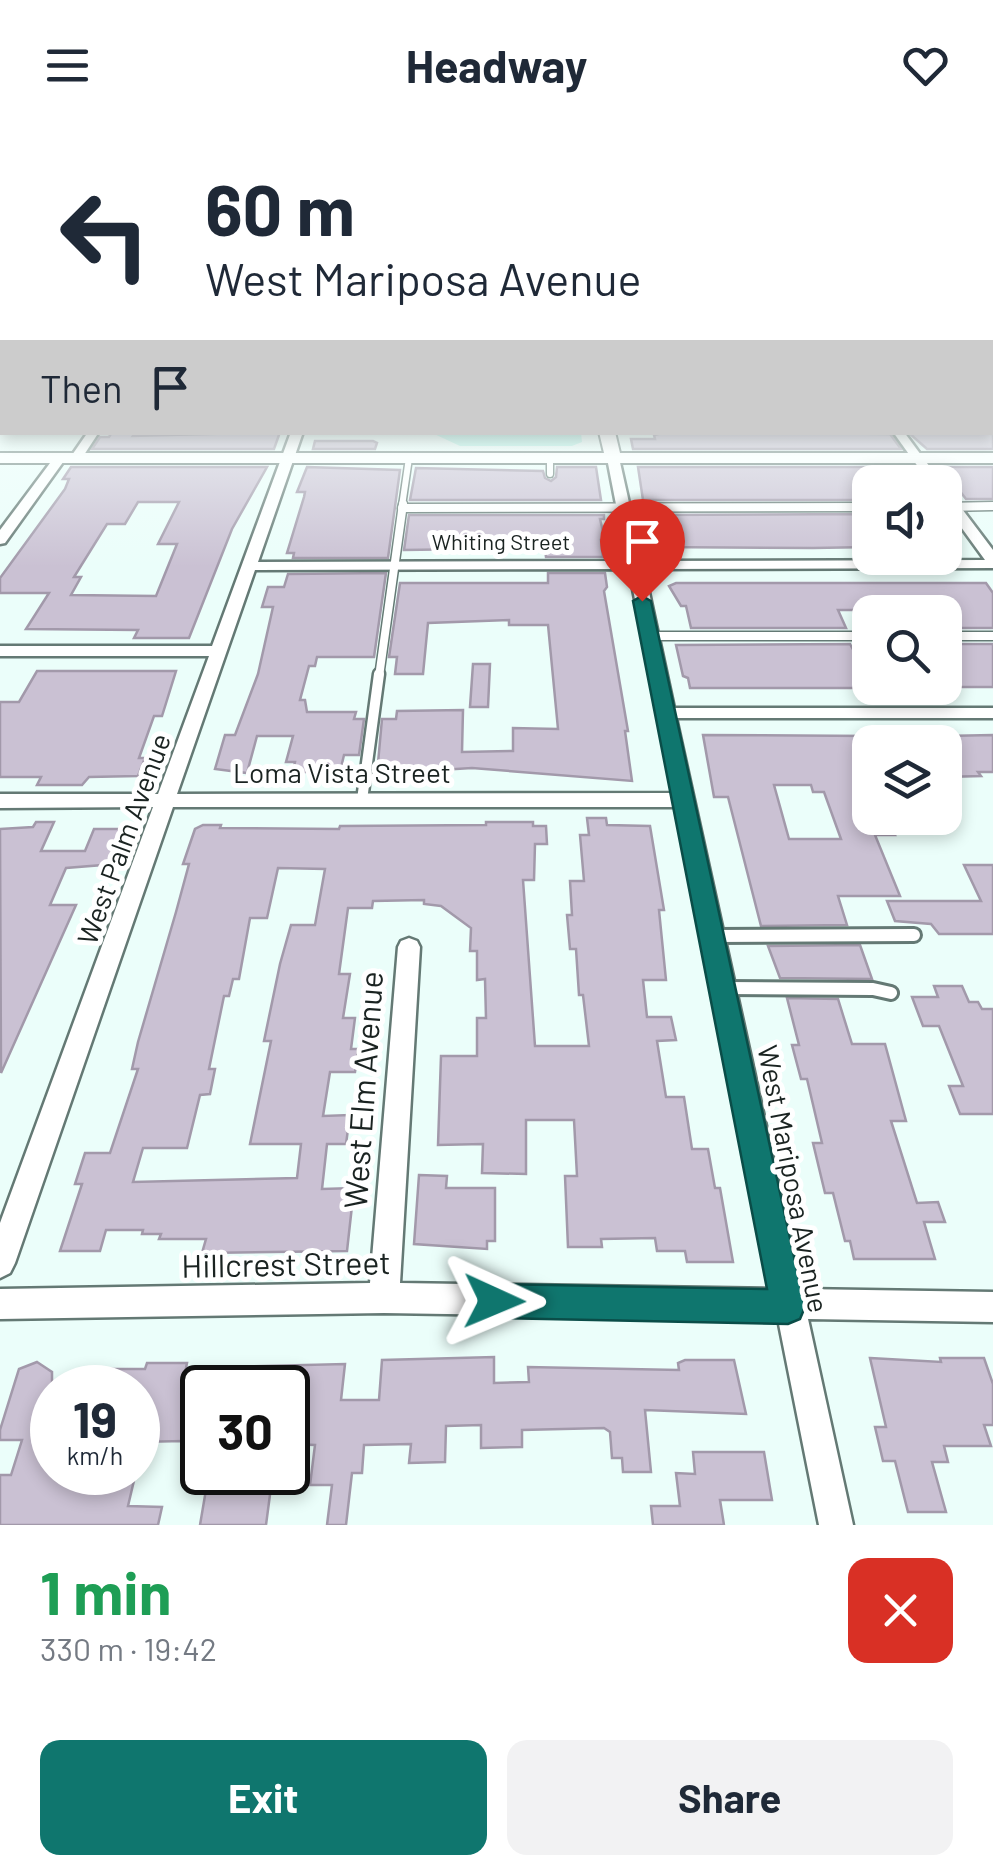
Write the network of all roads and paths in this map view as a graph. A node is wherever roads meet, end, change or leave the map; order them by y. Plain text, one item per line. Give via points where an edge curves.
1 (90, 436) edge
2 (296, 436) edge
3 (609, 436) edge
4 (901, 436) edge
5 (0, 458) edge
6 (68, 458) junction
7 (288, 458) junction
8 (409, 458) junction
9 (613, 458) junction
10 (917, 458) junction
11 (993, 458) edge
12 (922, 465) edge
13 (962, 504) edge
14 (852, 506) edge
15 (993, 506) edge
16 (623, 507) junction
17 (402, 508) junction
18 (962, 521) edge
19 (0, 540) edge
20 (993, 562) edge
21 (394, 565) junction
22 (635, 565) junction
23 (249, 566) junction
24 (649, 636) junction
25 (852, 636) edge
26 (962, 636) edge
27 (993, 636) edge
28 (0, 651) edge
29 (220, 651) junction
30 (665, 713) junction
31 (993, 713) edge
32 (362, 800) junction
33 (684, 800) junction
34 (0, 801) edge
35 (166, 801) junction
36 (914, 935) dead end
37 (713, 936) junction
38 (409, 947) dead end
39 (724, 988) junction
40 (890, 993) dead end
41 (0, 1262) edge
42 (384, 1298) junction
43 (0, 1304) edge
44 (788, 1307) junction
45 (993, 1307) edge
46 (836, 1525) edge

1 - 6 street
2 - 7 street, West Palm Avenue
3 - 9 street, West Mariposa Avenue
4 - 10 street
5 - 6 street
6 - 7 street
6 - 19 street
7 - 8 street
7 - 23 street, West Palm Avenue
8 - 9 street via 550,466
8 - 17 lane
9 - 10 street
9 - 16 street, West Mariposa Avenue
10 - 11 street
10 - 12 street
13 - 15 lane
14 - 16 lane
16 - 17 lane
16 - 22 street, West Mariposa Avenue
17 - 21 lane
18 - 20 street
20 - 22 street, Whiting Street
21 - 22 street, Whiting Street
21 - 23 street, Whiting Street
21 - 32 lane
22 - 24 street, West Mariposa Avenue
23 - 29 street, West Palm Avenue
24 - 25 lane
24 - 30 street, West Mariposa Avenue
26 - 27 lane
28 - 29 street
29 - 35 street, West Palm Avenue
30 - 31 street
30 - 33 street, West Mariposa Avenue
32 - 33 street, Loma Vista Street
32 - 35 street, Loma Vista Street
33 - 37 street, West Mariposa Avenue
34 - 35 street, Loma Vista Street
35 - 41 street, West Palm Avenue
36 - 37 lane
37 - 39 street, West Mariposa Avenue
38 - 42 street, West Elm Avenue
39 - 40 lane
39 - 44 street, West Mariposa Avenue
42 - 43 street, Hillcrest Street
42 - 44 street, Hillcrest Street
44 - 45 street, Hillcrest Street
44 - 46 street, West Mariposa Avenue

